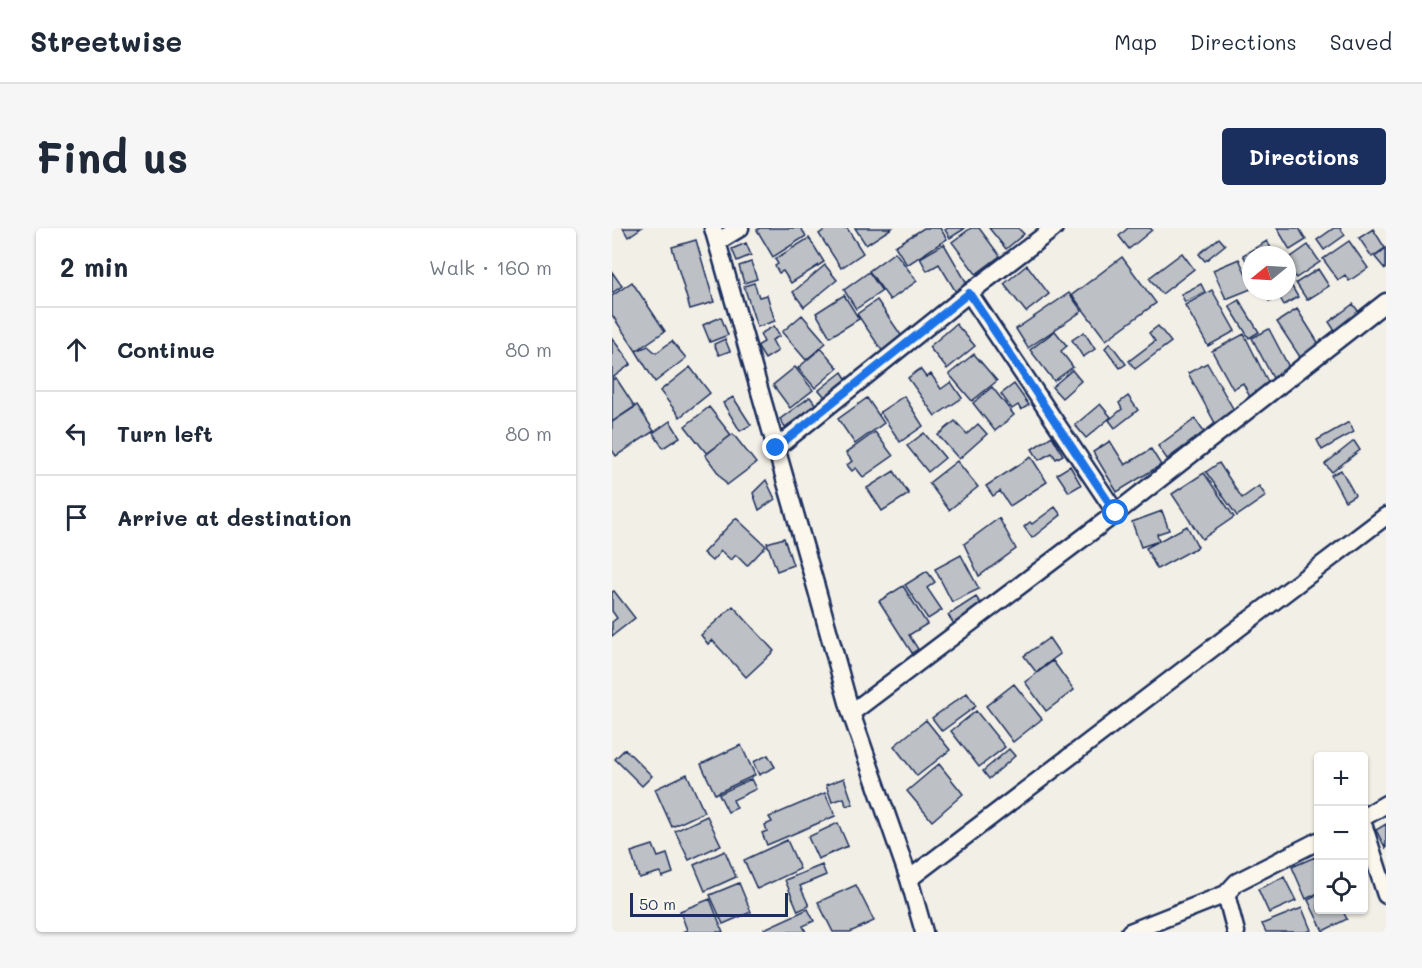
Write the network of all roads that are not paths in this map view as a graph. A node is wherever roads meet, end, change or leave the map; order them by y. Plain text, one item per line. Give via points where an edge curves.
1 (740, 228) edge
2 (1054, 228) edge
3 (715, 235) edge
4 (969, 293) junction
5 (1386, 302) edge
6 (776, 448) junction
7 (1116, 513) junction
8 (1386, 516) edge
9 (851, 713) junction
10 (1386, 804) edge
11 (1368, 815) edge
12 (1368, 840) edge
13 (1314, 843) edge
14 (909, 879) junction
15 (1226, 894) junction
16 (1386, 896) edge
17 (924, 932) edge
18 (1130, 932) edge
19 (1236, 932) edge

1 - 3 street
2 - 4 street
3 - 6 street
4 - 6 street
4 - 7 street
5 - 7 street
6 - 9 street
7 - 9 street
8 - 14 street
9 - 14 street
10 - 11 street
12 - 16 street
13 - 15 street via 1237,882
14 - 17 street
15 - 18 street
15 - 19 street

